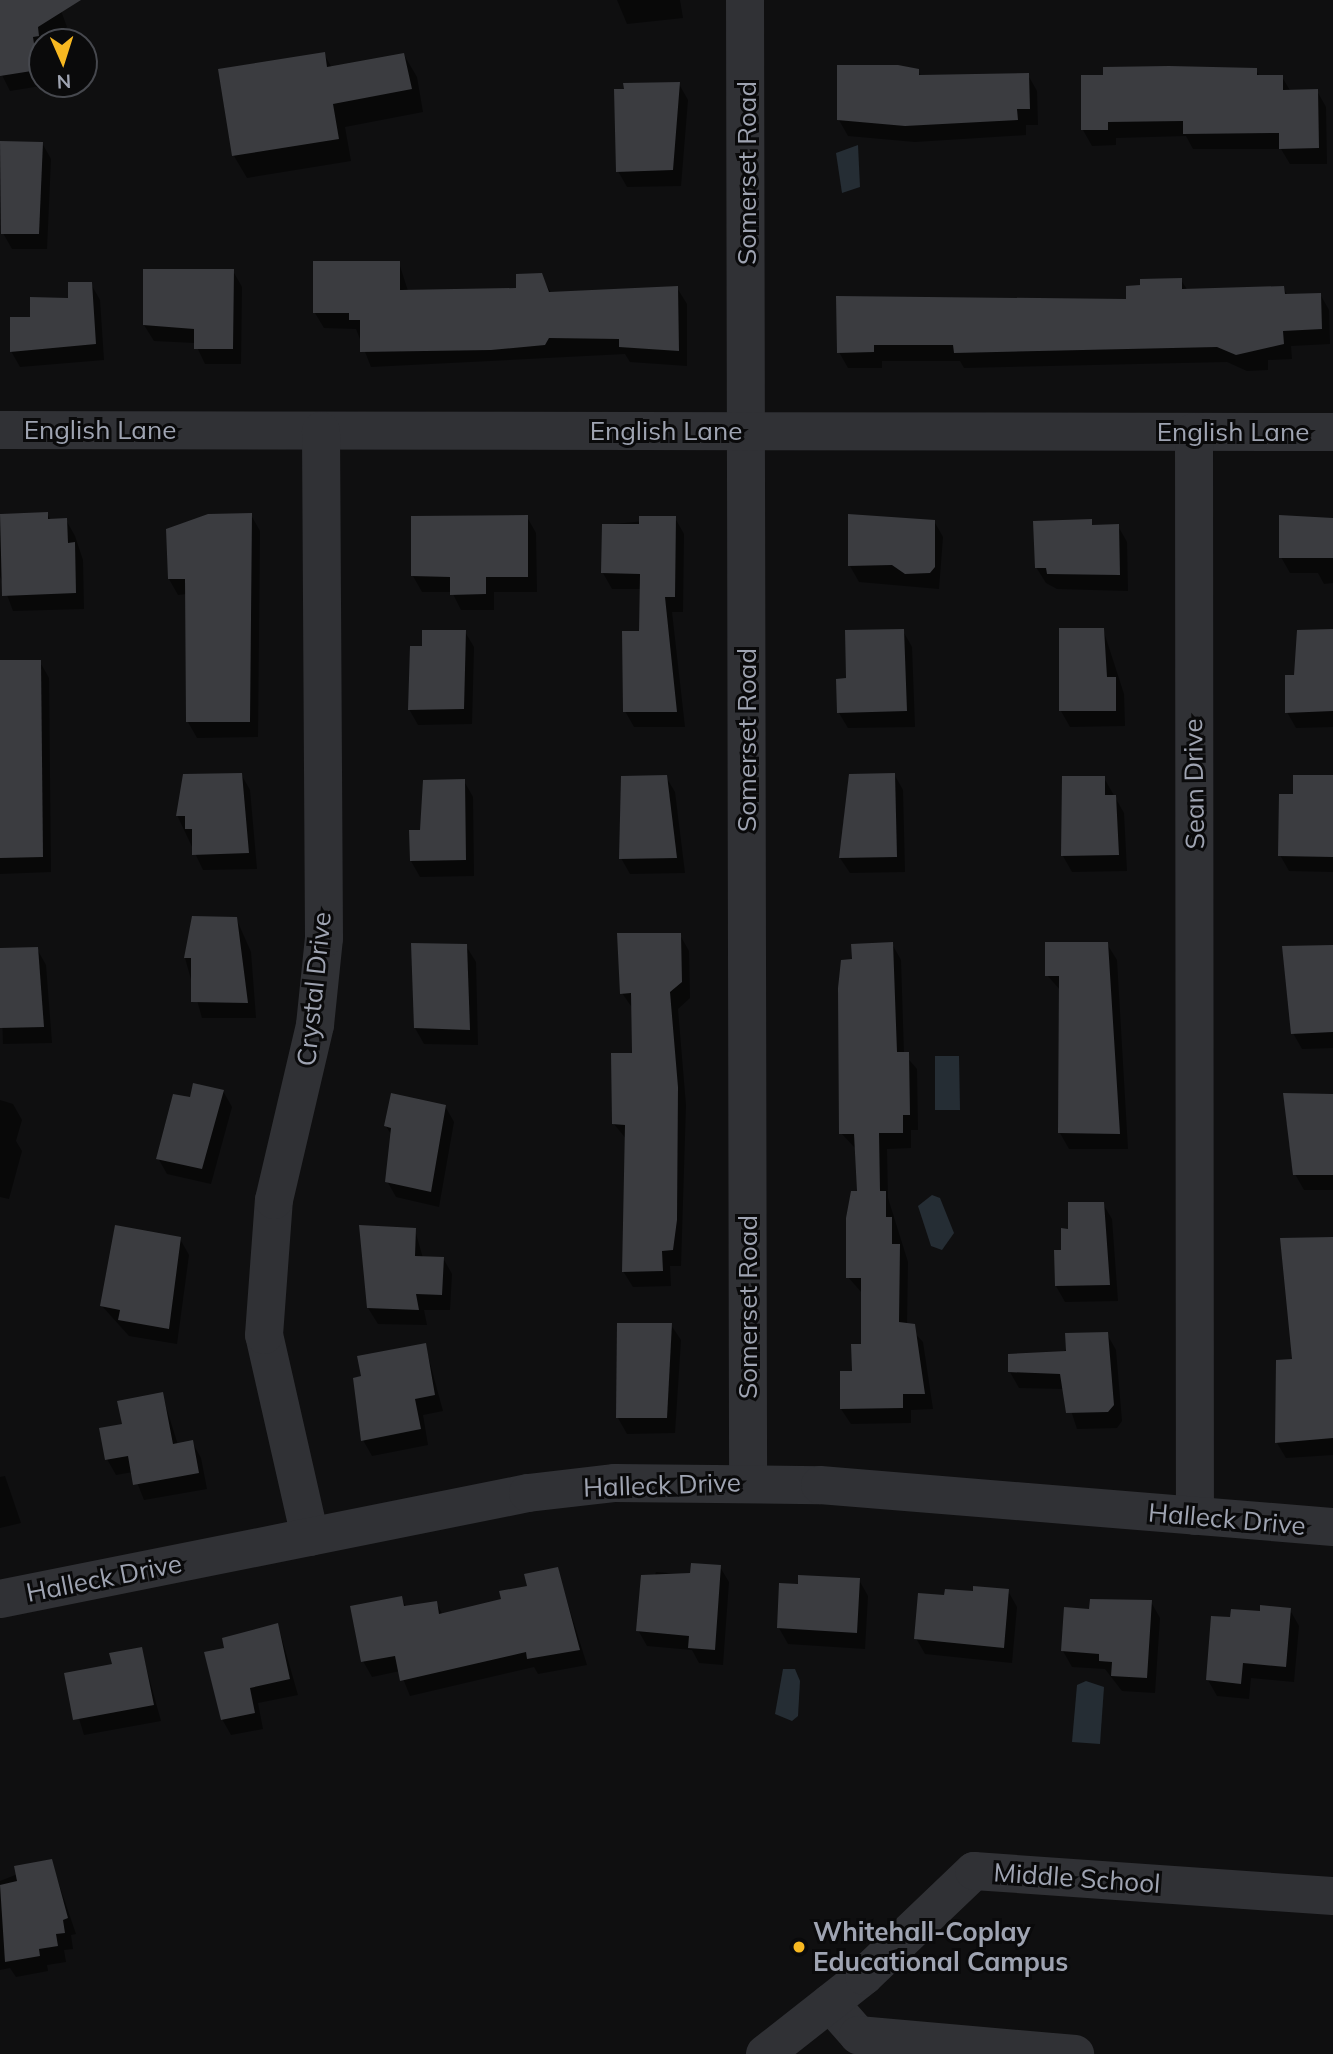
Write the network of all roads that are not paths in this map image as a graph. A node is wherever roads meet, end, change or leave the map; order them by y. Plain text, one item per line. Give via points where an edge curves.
1 (745, 0) edge
2 (0, 430) edge
3 (321, 430) junction
4 (747, 431) junction
5 (1194, 432) junction
6 (1333, 432) edge
7 (748, 1480) junction
8 (1195, 1516) junction
9 (1333, 1527) edge
10 (310, 1537) junction
11 (0, 1599) edge
12 (1333, 1896) edge
13 (830, 2003) junction
14 (765, 2054) edge
15 (1075, 2054) edge

1 - 4 street, Somerset Road
2 - 3 street, English Lane
3 - 4 street, English Lane
3 - 10 street, Crystal Drive via 324,938 315,1025 274,1200 264,1335
4 - 5 street, English Lane
4 - 7 street, Somerset Road
5 - 6 street, English Lane
5 - 8 street, Sean Drive
7 - 8 street, Halleck Drive
7 - 10 street, Halleck Drive via 528,1493
8 - 9 street, Halleck Drive
10 - 11 street, Halleck Drive
12 - 13 street, Middle School via 974,1871
13 - 14 street, Middle School
13 - 15 street via 858,2035

